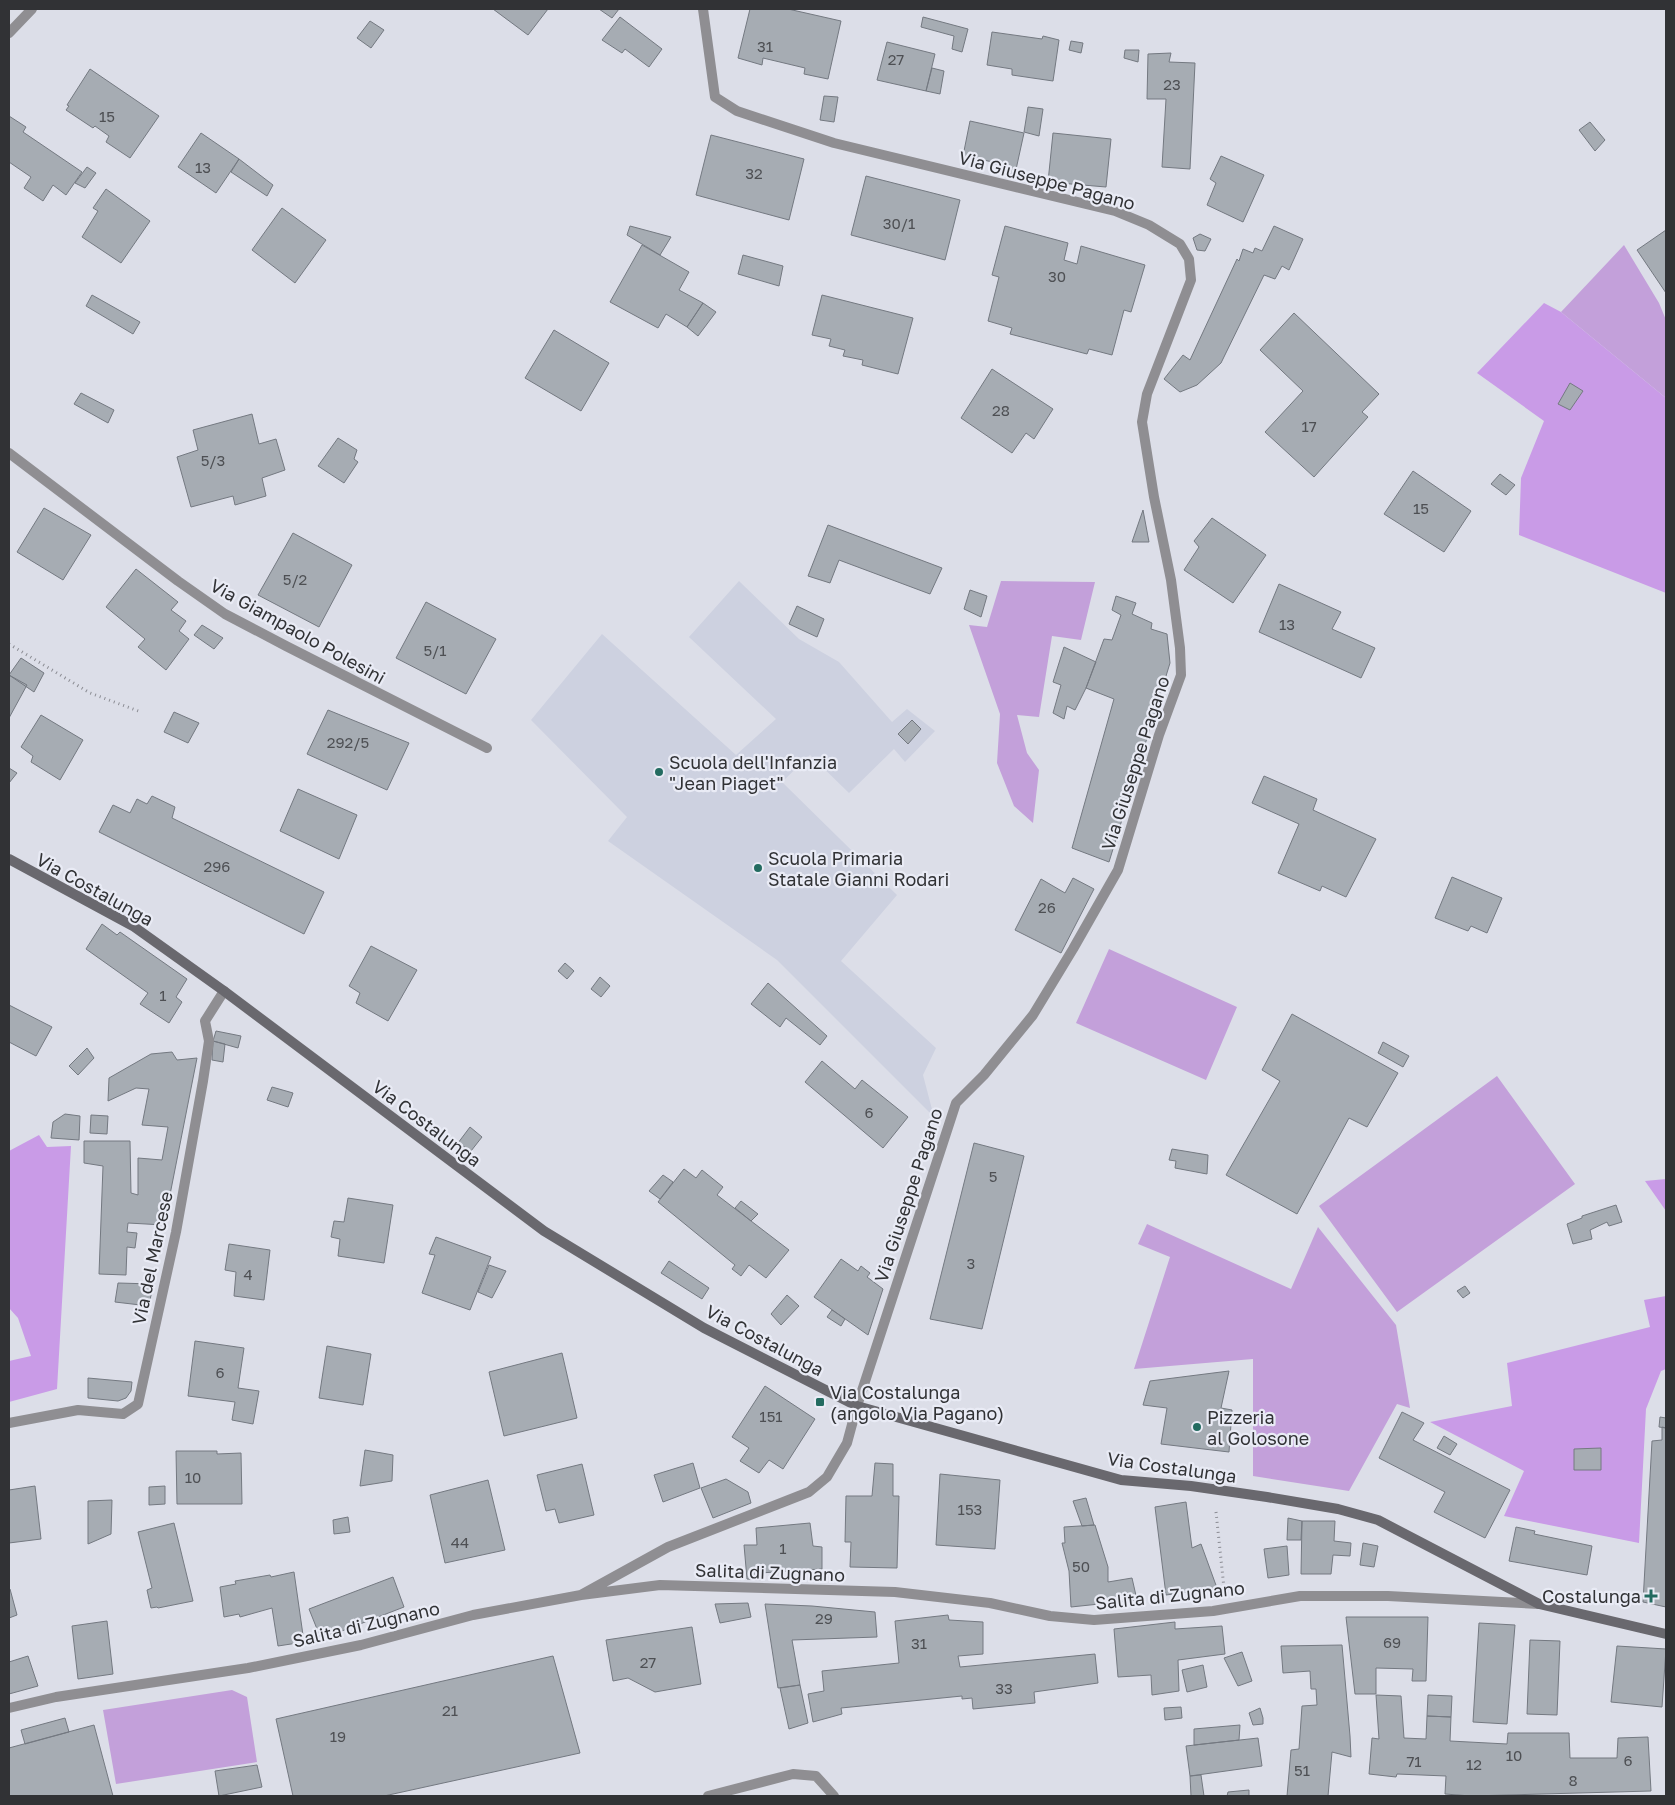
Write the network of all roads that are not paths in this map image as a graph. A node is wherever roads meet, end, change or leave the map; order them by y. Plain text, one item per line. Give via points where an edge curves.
1 (32, 9) edge
2 (703, 9) edge
3 (9, 33) edge
4 (9, 453) edge
5 (487, 748) dead end
6 (9, 859) edge
7 (224, 991) junction
8 (857, 1406) junction
9 (9, 1423) edge
10 (581, 1595) junction
11 (1539, 1604) junction
12 (1666, 1634) edge
13 (9, 1708) edge
14 (708, 1796) edge
15 (834, 1796) edge

1 - 3 street
2 - 8 street, Via Giuseppe Pagano via 715,97 737,112 834,143 1116,211 1149,225 1180,244 1189,259 1191,280 1147,394 1142,422 1171,580 1181,675 1118,870 1033,1016 956,1103
4 - 5 street, Via Giampaolo Polesini via 225,614
6 - 7 street, Via Costalunga via 133,926
7 - 8 street, Via Costalunga via 544,1231 704,1328
7 - 9 street, Via del Marcese via 205,1021 209,1042 203,1081 176,1232 138,1404 124,1414 78,1410
8 - 10 street, Via Giuseppe Pagano via 847,1443 827,1477 809,1492 668,1547
8 - 11 street, Via Costalunga via 1121,1480 1214,1489 1338,1509 1378,1520
10 - 11 street, Salita di Zugnano via 660,1585 895,1592 1094,1620 1213,1610 1300,1596 1388,1596
10 - 13 street, Salita di Zugnano via 473,1615 361,1645 248,1668 56,1697
11 - 12 street, Via Costalunga
14 - 15 street via 793,1774 816,1776

